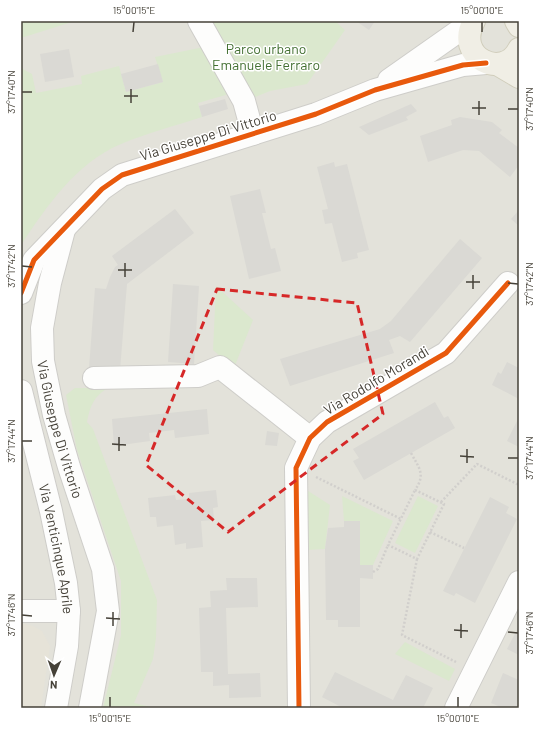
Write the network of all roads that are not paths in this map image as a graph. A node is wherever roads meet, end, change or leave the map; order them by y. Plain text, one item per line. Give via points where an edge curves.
1 (199, 21) edge
2 (474, 21) edge
3 (516, 21) edge
4 (519, 26) edge
5 (519, 49) edge
6 (491, 63) junction
7 (519, 76) edge
8 (375, 90) junction
9 (253, 134) junction
10 (64, 229) junction
11 (508, 283) dead end
12 (21, 294) edge
13 (94, 378) dead end
14 (21, 391) edge
15 (310, 438) junction
16 (519, 582) edge
17 (21, 611) edge
18 (69, 611) junction
19 (56, 708) edge
20 (90, 708) edge
21 (300, 708) edge
22 (456, 708) edge

1 - 9 street via 244,101
2 - 6 main road via 469,30 471,50 478,58
2 - 8 street
3 - 4 main road
5 - 6 main road via 512,58
6 - 7 main road
6 - 8 street via 463,65
8 - 9 street, Via Giuseppe Di Vittorio via 316,114
9 - 10 street, Via Giuseppe Di Vittorio via 122,175 102,189
10 - 12 street via 34,260
10 - 20 street, Via Giuseppe Di Vittorio via 42,328 43,361 68,468 103,569 108,611
11 - 15 street, Via Rodolfo Morandi via 446,353 327,422
13 - 15 street via 198,376 220,367
14 - 18 street, Via Venticinque Aprile via 51,511 66,583
15 - 21 street, Via Rodolfo Morandi via 296,468
16 - 22 street
17 - 18 street
18 - 19 street, Via Venticinque Aprile via 67,646

